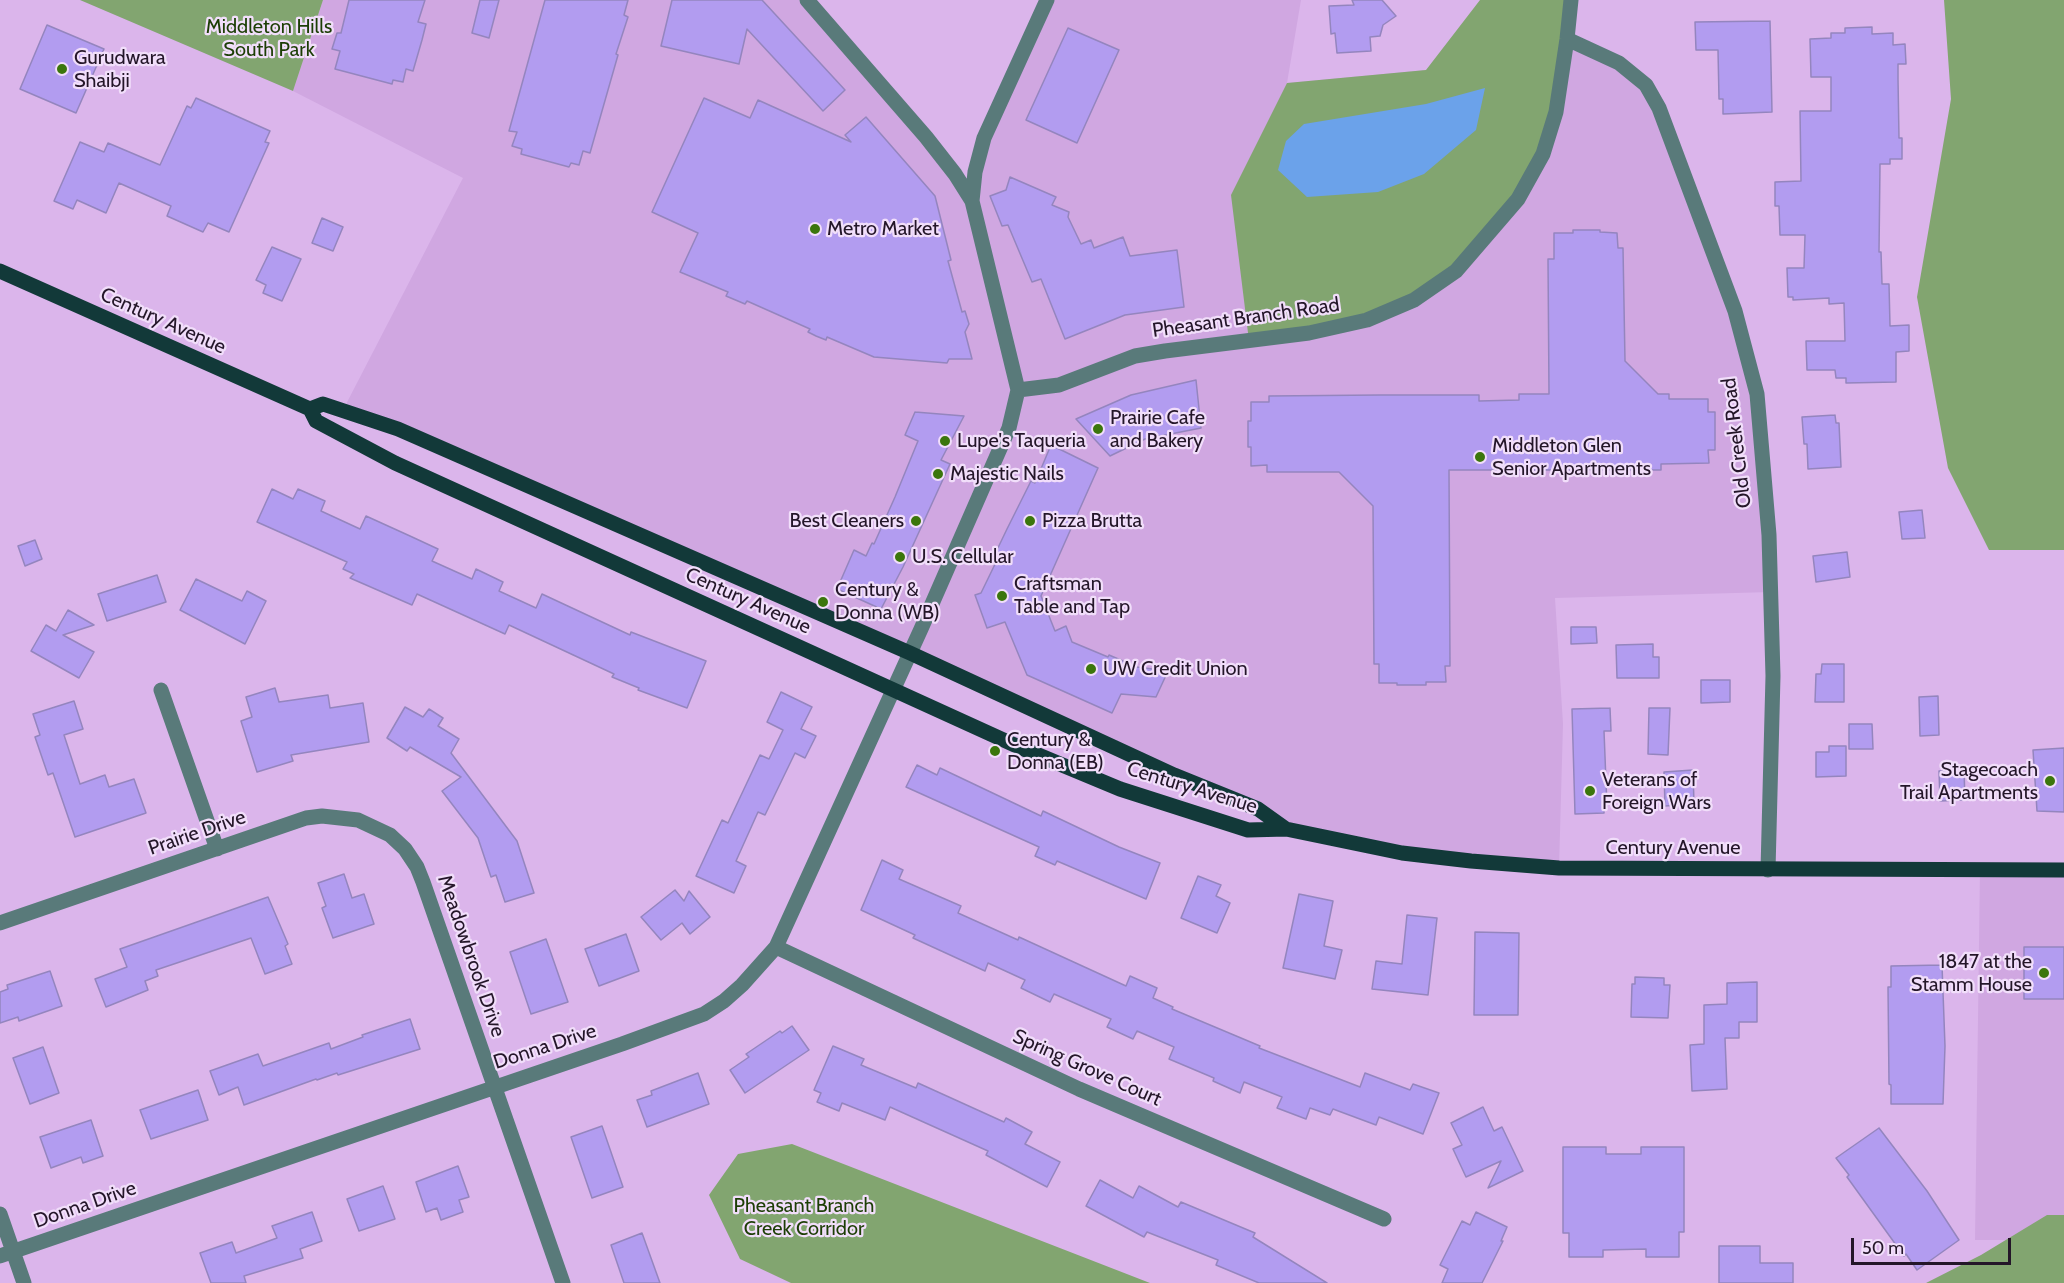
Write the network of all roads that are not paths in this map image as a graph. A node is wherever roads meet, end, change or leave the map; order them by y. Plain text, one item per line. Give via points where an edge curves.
1 (807, 0) edge
2 (1047, 0) edge
3 (1571, 0) edge
4 (1567, 39) junction
5 (972, 201) junction
6 (0, 271) edge
7 (1018, 390) junction
8 (310, 409) junction
9 (910, 653) junction
10 (161, 690) dead end
11 (893, 690) junction
12 (1286, 829) junction
13 (217, 849) junction
14 (405, 849) joint
15 (1767, 870) junction
16 (2064, 870) edge
17 (0, 923) edge
18 (776, 947) junction
19 (493, 1086) junction
20 (0, 1214) edge
21 (1384, 1219) dead end
22 (7, 1254) edge
23 (24, 1283) edge
24 (563, 1283) edge

1 - 5 street via 926,137
2 - 5 street via 984,138
3 - 4 street, Pheasant Branch Road
4 - 7 street, Pheasant Branch Road via 1556,112 1543,154 1518,199 1455,271 1414,300 1367,321 1310,333 1136,356 1059,385
4 - 15 street, Old Creek Road via 1619,63 1646,85 1659,108 1735,311 1756,394 1769,535 1773,676
5 - 7 street
6 - 8 main road, Century Avenue
7 - 9 street, Donna Drive via 1009,428
8 - 9 main road, Century Avenue via 323,404 398,429
8 - 11 main road, Century Avenue via 316,421 395,464
9 - 11 street, Donna Drive
9 - 12 main road, Century Avenue via 1062,725 1258,809
10 - 13 street
11 - 12 main road, Century Avenue via 1120,789 1248,830
11 - 18 street, Donna Drive
12 - 15 main road, Century Avenue via 1402,853 1482,862 1559,868
13 - 14 street, Prairie Drive via 322,816 358,820 390,835
13 - 17 street, Prairie Drive
14 - 19 street, Meadowbrook Drive via 423,882
15 - 16 main road, Century Avenue
18 - 19 street, Donna Drive via 742,985 704,1014
18 - 21 street, Spring Grove Court via 1079,1089
19 - 22 street, Donna Drive
19 - 24 street, Meadowbrook Drive
20 - 22 street
22 - 23 street

